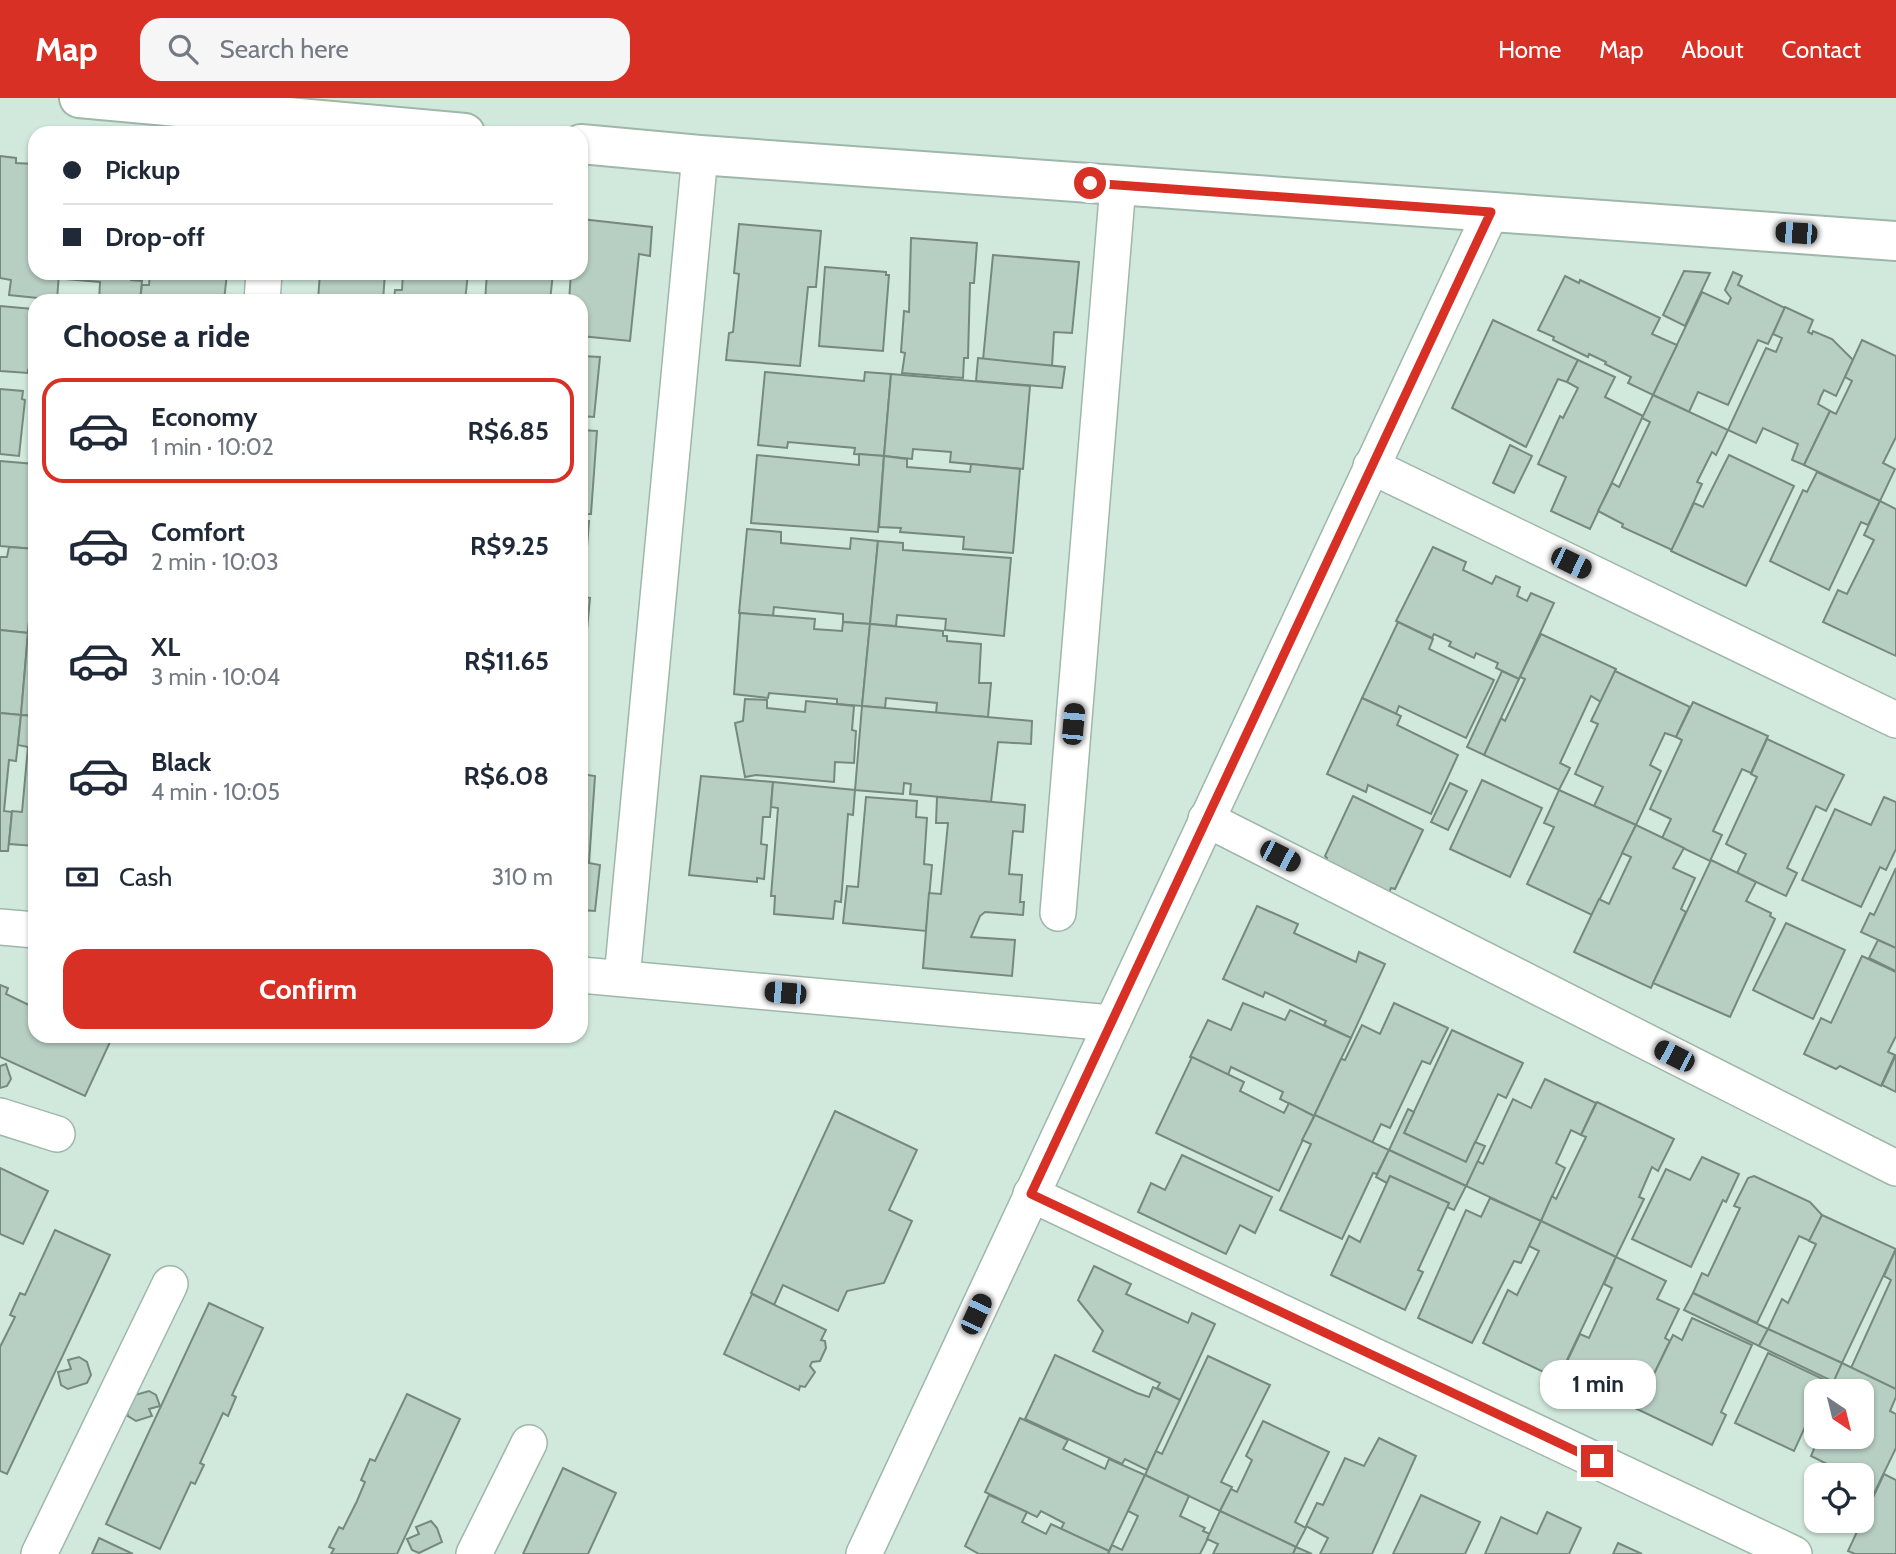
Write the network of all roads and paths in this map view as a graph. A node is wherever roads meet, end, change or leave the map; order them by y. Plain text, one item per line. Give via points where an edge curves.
1 (79, 98) edge
2 (273, 124) edge
3 (316, 126) edge
4 (588, 145) edge
5 (700, 155) junction
6 (1118, 185) junction
7 (1491, 212) junction
8 (1851, 237) junction
9 (1896, 241) edge
10 (1896, 260) edge
11 (1371, 466) junction
12 (1896, 720) edge
13 (1206, 819) junction
14 (1058, 913) dead end
15 (0, 927) edge
16 (28, 929) edge
17 (588, 976) edge
18 (622, 978) junction
19 (1111, 1023) junction
20 (0, 1116) edge
21 (57, 1134) dead end
22 (1896, 1168) edge
23 (1031, 1194) junction
24 (170, 1284) dead end
25 (529, 1443) dead end
26 (866, 1553) edge
27 (38, 1554) edge
28 (474, 1554) edge
29 (1794, 1554) edge

1 - 2 street
2 - 3 street
4 - 5 street
5 - 6 street
5 - 18 street
6 - 7 street
6 - 14 street
7 - 8 street
7 - 11 street
8 - 9 street
8 - 10 street
11 - 12 street
11 - 13 street
13 - 19 street
13 - 22 street
15 - 16 street
17 - 18 street
18 - 19 street
19 - 23 street
20 - 21 street
23 - 26 street
23 - 29 street
24 - 27 street
25 - 28 street

